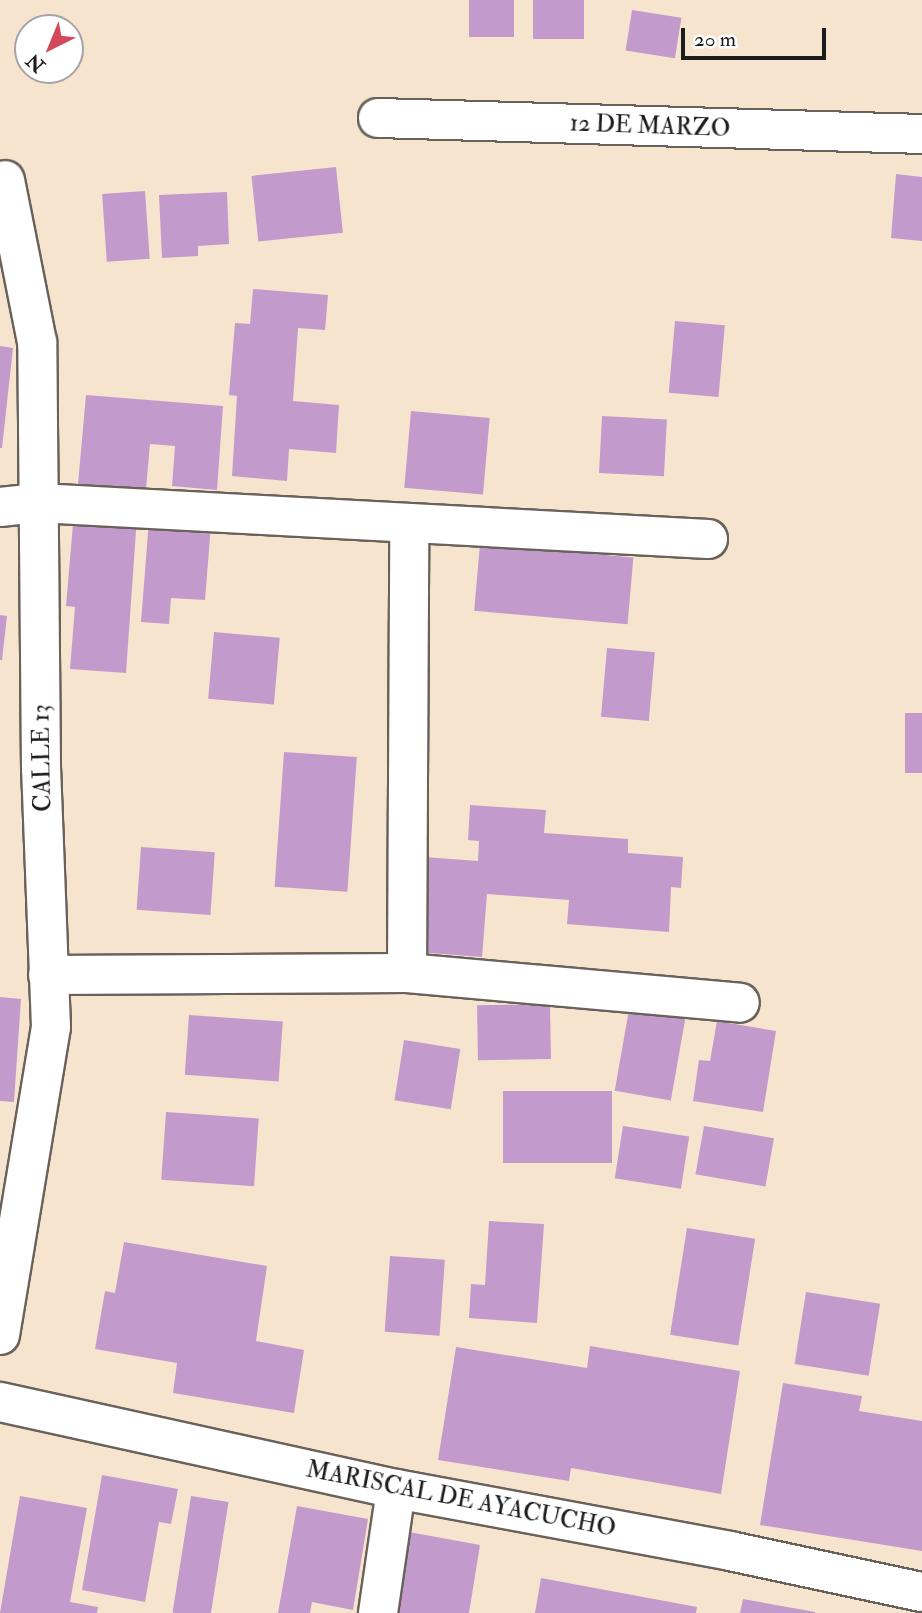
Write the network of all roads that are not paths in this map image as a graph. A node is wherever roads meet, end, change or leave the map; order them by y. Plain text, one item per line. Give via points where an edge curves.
1 (378, 118) dead end
2 (922, 134) edge
3 (5, 180) dead end
4 (39, 503) junction
5 (0, 507) edge
6 (409, 523) junction
7 (708, 540) dead end
8 (407, 974) junction
9 (48, 975) junction
10 (740, 1003) dead end
11 (0, 1335) edge
12 (0, 1402) edge
13 (396, 1489) junction
14 (922, 1592) edge
15 (379, 1613) edge

1 - 2 street, 12 DE MARZO
3 - 4 street, CALLE 13 via 37,342
4 - 5 street
4 - 6 street
4 - 9 street, CALLE 13
6 - 7 street
6 - 8 street
8 - 9 street
8 - 10 street
9 - 11 street, CALLE 13 via 51,1027
12 - 13 street, MARISCAL DE AYACUCHO
13 - 14 street, MARISCAL DE AYACUCHO via 730,1550
13 - 15 street

